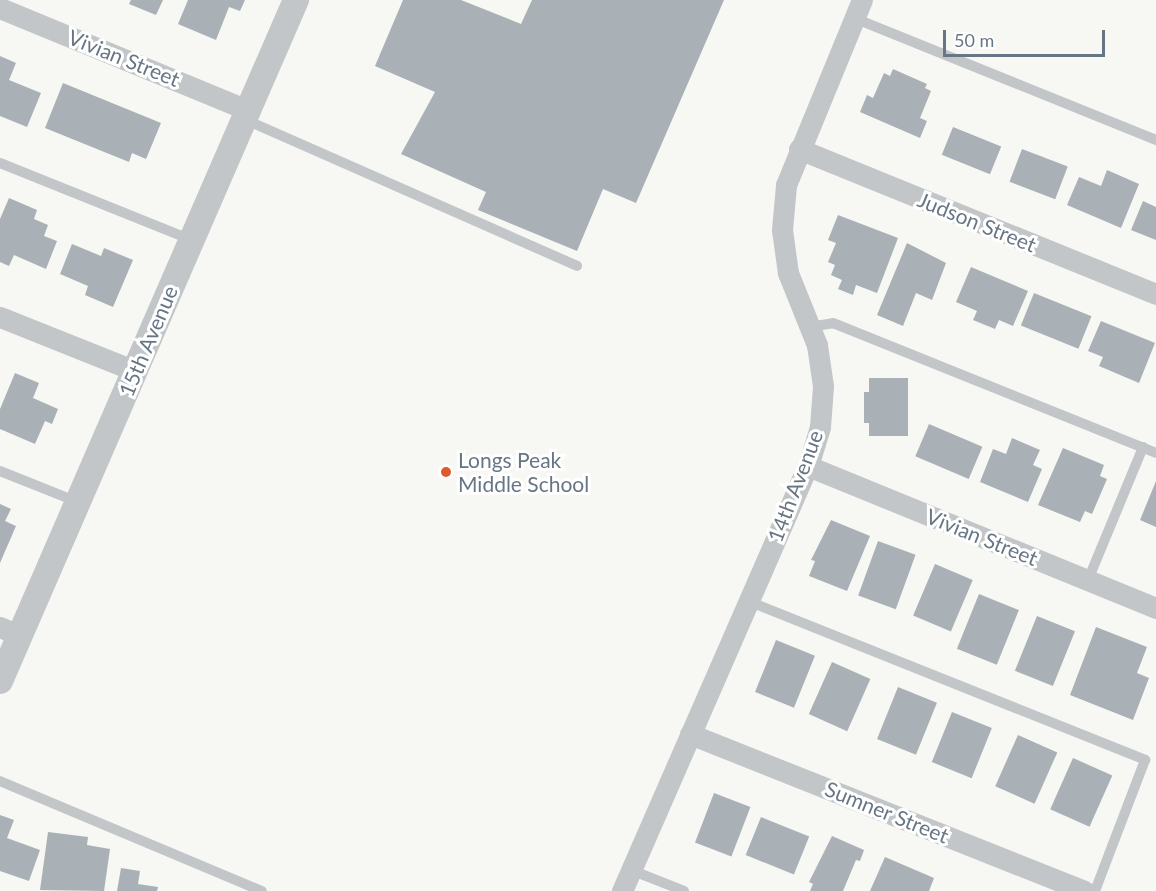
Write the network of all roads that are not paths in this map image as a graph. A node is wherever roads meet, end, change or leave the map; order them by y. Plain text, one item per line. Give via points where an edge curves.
1 (296, 0) edge
2 (0, 8) edge
3 (858, 9) edge
4 (246, 115) junction
5 (1156, 140) edge
6 (799, 149) junction
7 (0, 163) edge
8 (192, 240) junction
9 (577, 266) dead end
10 (1156, 294) edge
11 (0, 317) edge
12 (809, 327) junction
13 (135, 371) junction
14 (1143, 447) junction
15 (1156, 453) edge
16 (808, 466) junction
17 (0, 471) edge
18 (78, 502) junction
19 (1088, 580) junction
20 (748, 601) junction
21 (1156, 608) edge
22 (10, 631) edge
23 (0, 681) edge
24 (690, 734) junction
25 (0, 781) edge
26 (631, 870) junction
27 (262, 891) edge
28 (622, 891) edge
29 (684, 891) edge
30 (1084, 891) edge
31 (1095, 891) edge

1 - 4 street, 15th Avenue
2 - 4 street, Vivian Street
3 - 5 lane
3 - 6 street, 14th Avenue
4 - 8 street, 15th Avenue
4 - 9 lane
6 - 10 street, Judson Street
6 - 12 street, 14th Avenue via 786,185 782,230 788,273
7 - 8 lane
8 - 13 street, 15th Avenue
11 - 13 street
12 - 14 lane via 833,323
12 - 16 street, 14th Avenue via 817,345 823,386 820,427
13 - 18 street, 15th Avenue
14 - 15 lane
14 - 19 lane
16 - 19 street, Vivian Street
16 - 20 street, 14th Avenue
17 - 18 lane
18 - 22 street, 15th Avenue
19 - 21 street, Vivian Street
20 - 24 street, 14th Avenue
20 - 31 lane via 1145,760
22 - 23 street, 15th Avenue
24 - 26 street, 14th Avenue
24 - 30 street, Sumner Street
25 - 27 lane
26 - 28 street, 14th Avenue
26 - 29 lane

